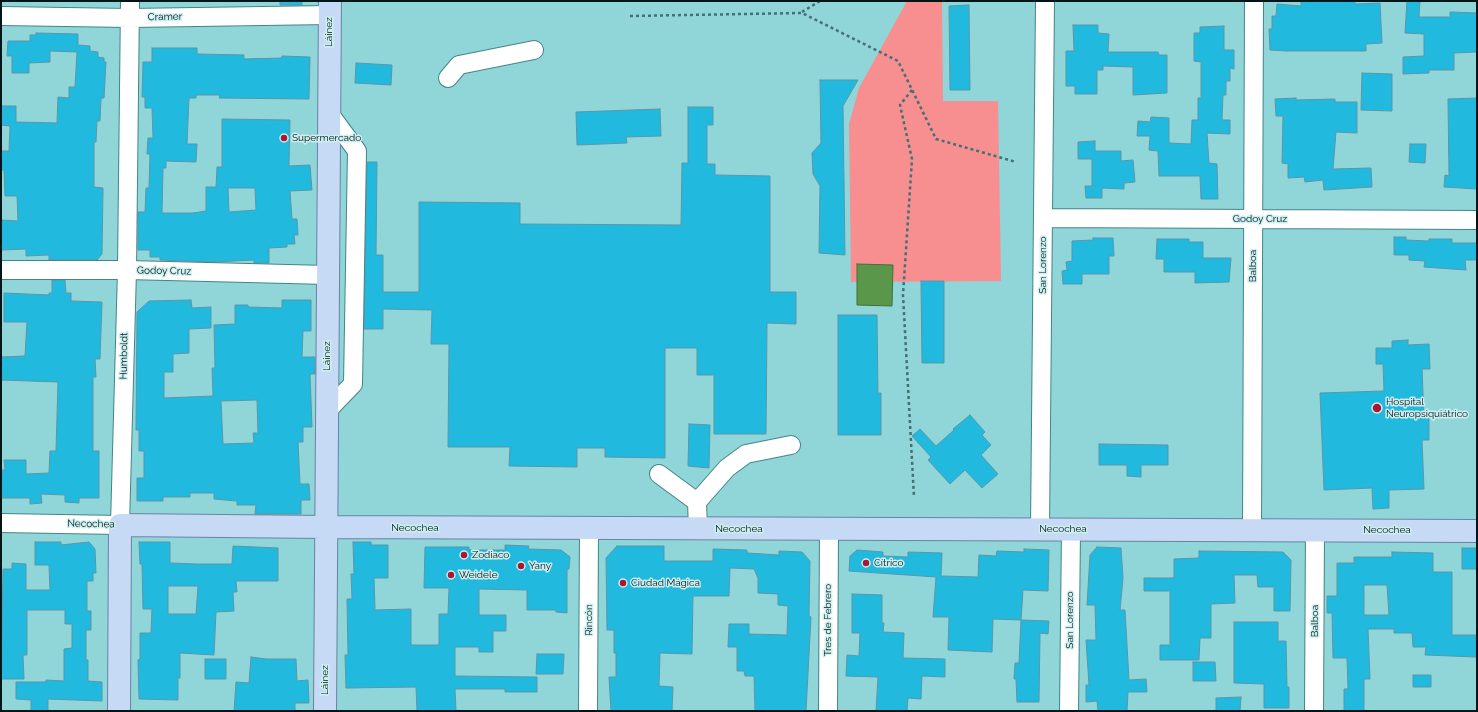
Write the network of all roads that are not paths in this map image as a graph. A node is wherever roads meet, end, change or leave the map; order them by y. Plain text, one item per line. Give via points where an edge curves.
1 (1045, 1) edge
2 (1254, 1) edge
3 (330, 8) edge
4 (130, 9) edge
5 (1, 16) edge
6 (534, 50) dead end
7 (448, 78) dead end
8 (329, 113) junction
9 (1043, 218) junction
10 (1253, 219) junction
11 (1477, 220) edge
12 (1, 270) edge
13 (127, 270) junction
14 (328, 275) junction
15 (327, 411) junction
16 (791, 445) dead end
17 (659, 474) dead end
18 (697, 502) junction
19 (1, 523) edge
20 (120, 525) junction
21 (326, 528) junction
22 (590, 528) junction
23 (698, 529) junction
24 (829, 529) junction
25 (1040, 529) junction
26 (1070, 530) junction
27 (1252, 530) junction
28 (1316, 530) junction
29 (1477, 530) edge
30 (119, 711) edge
31 (325, 711) edge
32 (588, 711) edge
33 (828, 711) edge
34 (1069, 711) edge
35 (1314, 711) edge

1 - 9 street, San Lorenzo
2 - 10 street, Balboa
3 - 4 street, Cramer
3 - 8 main road, Láinez
4 - 5 street, Cramer
4 - 13 street, Humboldt
6 - 7 street via 459,65
8 - 14 main road, Láinez
8 - 15 street via 357,151 353,384
9 - 10 street, Godoy Cruz
9 - 25 street, San Lorenzo
10 - 11 street, Godoy Cruz
10 - 27 street, Balboa
12 - 13 street, Godoy Cruz
13 - 14 street, Godoy Cruz
13 - 20 street, Humboldt
14 - 15 main road, Láinez
15 - 21 main road, Láinez
16 - 18 street via 746,454 727,468
17 - 18 street
18 - 23 street
19 - 20 street, Necochea
20 - 21 main road, Necochea
20 - 30 main road, Humboldt
21 - 22 main road, Necochea
21 - 31 main road, Láinez
22 - 23 main road, Necochea
22 - 32 street, Rincón
23 - 24 main road, Necochea
24 - 25 main road, Necochea
24 - 33 street, Tres de Febrero
25 - 26 main road, Necochea
26 - 27 main road, Necochea
26 - 34 street, San Lorenzo
27 - 28 main road, Necochea
28 - 29 main road, Necochea
28 - 35 street, Balboa

